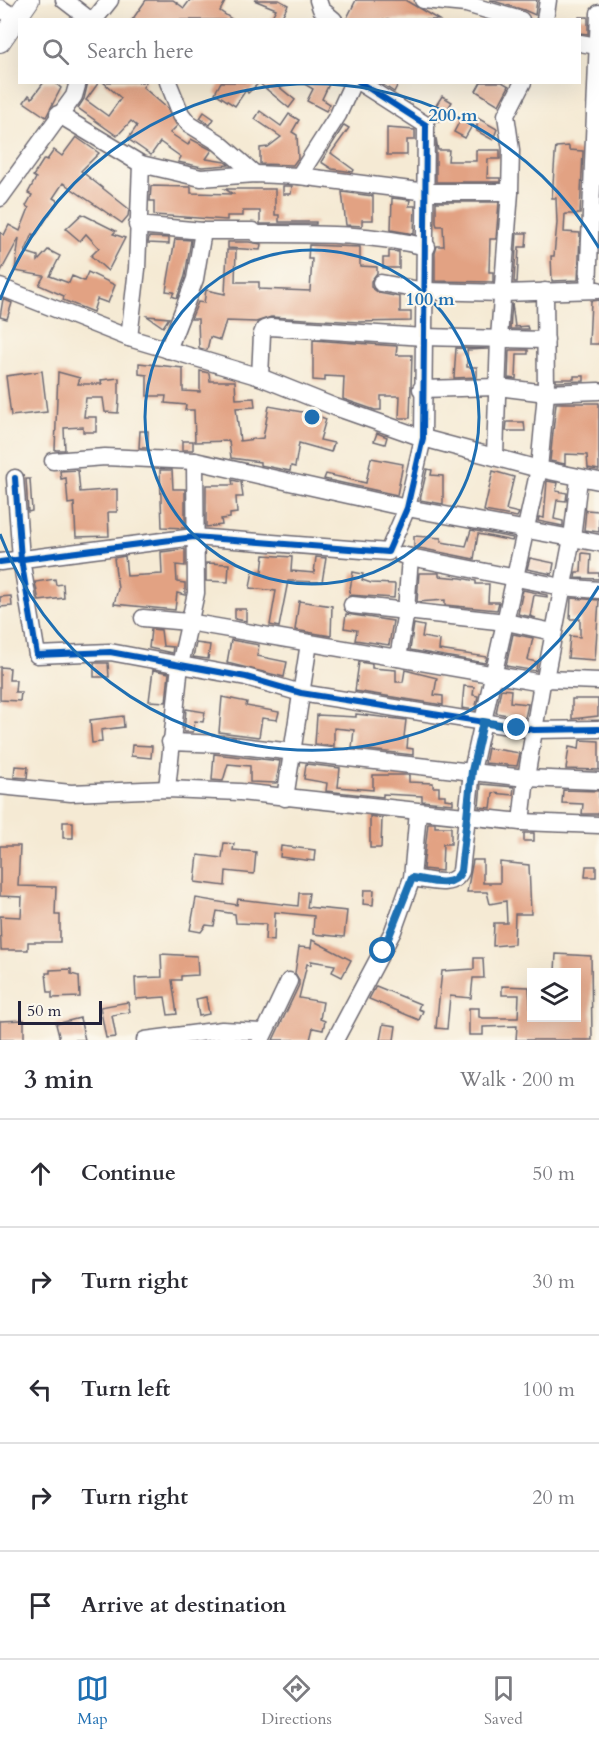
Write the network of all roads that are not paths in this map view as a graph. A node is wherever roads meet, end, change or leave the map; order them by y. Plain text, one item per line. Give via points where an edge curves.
1 (29, 0) edge
2 (64, 0) edge
3 (110, 0) edge
4 (318, 0) edge
5 (423, 0) edge
6 (548, 0) edge
7 (467, 2) edge
8 (8, 13) edge
9 (599, 13) edge
10 (89, 18) edge
11 (94, 18) edge
12 (332, 18) edge
13 (515, 18) edge
14 (545, 18) edge
15 (0, 42) edge
16 (581, 43) edge
17 (597, 45) junction
18 (77, 84) edge
19 (169, 84) edge
20 (351, 84) edge
21 (362, 84) edge
22 (522, 84) edge
23 (58, 114) junction
24 (141, 164) junction
25 (255, 174) junction
26 (299, 176) junction
27 (427, 192) junction
28 (510, 192) junction
29 (0, 198) edge
30 (137, 225) junction
31 (203, 231) junction
32 (427, 247) junction
33 (381, 283) dead end
34 (0, 287) edge
35 (594, 289) edge
36 (425, 291) junction
37 (545, 291) junction
38 (503, 293) junction
39 (424, 337) junction
40 (129, 338) junction
41 (499, 338) junction
42 (546, 340) junction
43 (168, 350) junction
44 (260, 377) junction
45 (498, 387) junction
46 (421, 389) junction
47 (599, 392) edge
48 (546, 393) junction
49 (423, 438) junction
50 (495, 456) junction
51 (53, 461) dead end
52 (195, 461) junction
53 (538, 469) junction
54 (15, 478) dead end
55 (579, 479) junction
56 (599, 481) edge
57 (407, 508) junction
58 (524, 530) junction
59 (194, 537) junction
60 (572, 538) junction
61 (599, 543) edge
62 (388, 552) junction
63 (410, 557) junction
64 (21, 559) junction
65 (0, 562) edge
66 (514, 576) junction
67 (562, 587) junction
68 (599, 590) edge
69 (352, 604) dead end
70 (406, 611) junction
71 (143, 618) dead end
72 (188, 622) junction
73 (506, 622) junction
74 (553, 632) junction
75 (309, 643) junction
76 (398, 658) junction
77 (180, 665) junction
78 (495, 673) junction
79 (544, 681) junction
80 (599, 681) edge
81 (301, 693) junction
82 (483, 722) junction
83 (599, 729) edge
84 (534, 730) junction
85 (170, 742) junction
86 (293, 751) junction
87 (472, 771) junction
88 (526, 778) junction
89 (599, 781) edge
90 (0, 786) edge
91 (167, 789) junction
92 (285, 798) junction
93 (418, 812) junction
94 (466, 816) junction
95 (521, 822) junction
96 (599, 825) edge
97 (412, 878) junction
98 (289, 981) dead end
99 (262, 1036) edge
100 (146, 1040) edge
101 (335, 1040) edge

1 - 8 main road
2 - 10 street
3 - 11 street
4 - 12 street via 321,9
5 - 7 street
6 - 14 street
7 - 13 street
8 - 15 main road
9 - 17 street
16 - 17 street
17 - 35 street
18 - 23 street via 74,96
19 - 25 street via 189,124 218,142
20 - 26 street via 338,115
21 - 27 street via 426,125
22 - 28 street via 506,115 511,150
23 - 24 street
23 - 29 street
24 - 25 street via 201,178
24 - 30 street
25 - 26 street
26 - 27 street
27 - 28 street
27 - 32 street
28 - 38 street
30 - 31 street
30 - 40 street via 137,269
31 - 32 street via 383,237
31 - 43 street via 195,279
32 - 36 street
33 - 36 street
34 - 40 street
35 - 37 street
36 - 38 street
36 - 39 street
37 - 38 street
37 - 42 street
38 - 41 street
39 - 41 street
39 - 44 street via 270,327 262,334
39 - 46 street
40 - 43 street
41 - 42 street
41 - 45 street
42 - 48 street
43 - 44 street
44 - 49 street
45 - 46 street
45 - 48 street
45 - 50 street
46 - 49 street
47 - 48 street
48 - 53 street
49 - 50 street
49 - 57 street
50 - 53 street
51 - 52 street via 105,457
52 - 57 street
52 - 59 street
53 - 55 street
53 - 58 street
54 - 64 street
55 - 56 street
55 - 60 street
57 - 58 street
57 - 62 street
58 - 60 street
58 - 66 street
59 - 62 street
59 - 64 street
59 - 72 street via 196,593
60 - 61 street
60 - 67 street
62 - 63 street
63 - 66 street
63 - 70 street
64 - 65 street
64 - 77 street via 37,655 110,652
66 - 67 street
66 - 73 street
67 - 68 street
67 - 74 street
69 - 70 street
70 - 73 street
70 - 76 street
71 - 72 street
72 - 75 street
72 - 77 street
73 - 74 street
73 - 78 street
74 - 79 street
75 - 76 street
75 - 81 street
76 - 78 street
77 - 81 street via 269,682
77 - 85 street
78 - 79 street
78 - 82 street
79 - 80 street
79 - 84 street
81 - 82 street
81 - 86 street
82 - 84 street
82 - 87 street
83 - 84 street
84 - 88 street
85 - 86 street
85 - 91 street
86 - 87 street
86 - 92 street
87 - 88 street
87 - 94 street
88 - 89 street
88 - 95 street
90 - 91 street via 71,793
91 - 92 street
92 - 93 street
93 - 94 street
93 - 97 street
94 - 95 street
94 - 97 street via 458,879 452,883
95 - 96 street
97 - 101 street via 393,930
98 - 99 street
99 - 100 street via 222,1030

